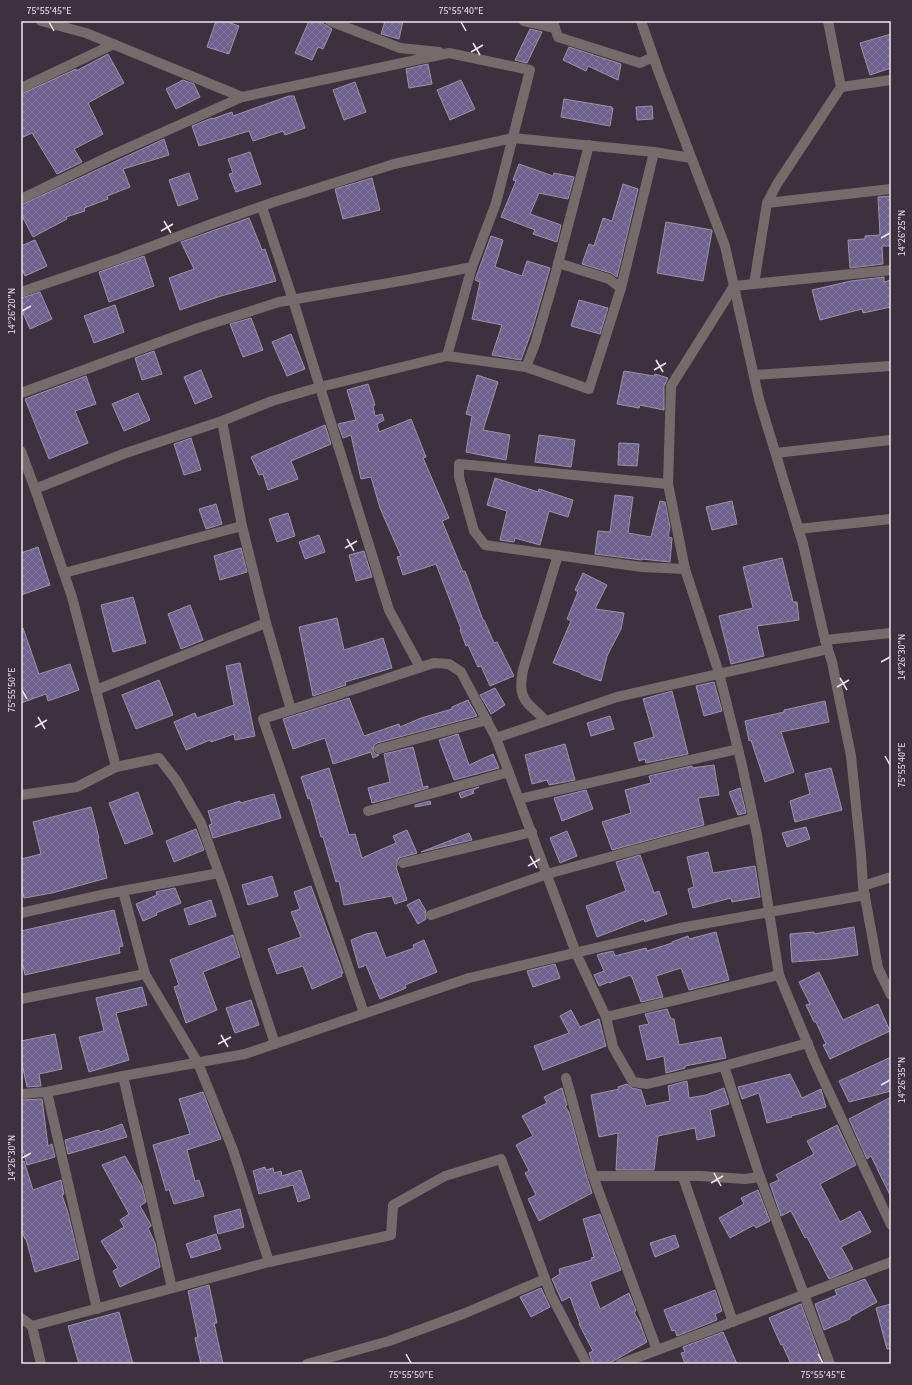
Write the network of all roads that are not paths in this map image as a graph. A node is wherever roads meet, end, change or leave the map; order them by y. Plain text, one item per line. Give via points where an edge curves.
1 (41, 21) edge
2 (330, 21) edge
3 (524, 21) edge
4 (641, 21) edge
5 (828, 21) edge
6 (554, 24) edge
7 (114, 44) junction
8 (449, 53) junction
9 (653, 57) junction
10 (891, 80) edge
11 (841, 87) junction
12 (21, 88) edge
13 (242, 98) junction
14 (513, 138) junction
15 (589, 145) junction
16 (654, 152) junction
17 (691, 158) junction
18 (891, 189) edge
19 (21, 199) edge
20 (767, 203) junction
21 (262, 207) junction
22 (558, 263) junction
23 (472, 267) junction
24 (891, 270) edge
25 (754, 284) junction
26 (734, 286) junction
27 (621, 288) junction
28 (21, 292) edge
29 (293, 300) junction
30 (447, 356) junction
31 (891, 366) edge
32 (526, 367) junction
33 (754, 375) junction
34 (320, 387) junction
35 (21, 393) edge
36 (222, 421) junction
37 (891, 440) edge
38 (21, 451) edge
39 (776, 453) junction
40 (25, 476) edge
41 (668, 484) junction
42 (35, 489) junction
43 (891, 519) edge
44 (242, 526) junction
45 (798, 529) junction
46 (558, 555) junction
47 (685, 569) junction
48 (64, 574) junction
49 (266, 623) junction
50 (891, 633) edge
51 (826, 644) junction
52 (420, 667) junction
53 (719, 673) junction
54 (96, 690) junction
55 (291, 710) junction
56 (487, 720) junction
57 (546, 721) junction
58 (496, 738) junction
59 (379, 749) dead end
60 (738, 749) junction
61 (116, 767) junction
62 (509, 772) junction
63 (21, 795) edge
64 (520, 799) junction
65 (368, 811) dead end
66 (753, 818) junction
67 (532, 832) junction
68 (403, 863) dead end
69 (219, 873) junction
70 (547, 874) junction
71 (891, 877) edge
72 (864, 890) junction
73 (123, 891) junction
74 (768, 912) junction
75 (21, 913) edge
76 (432, 915) dead end
77 (576, 953) junction
78 (145, 974) junction
79 (779, 976) junction
80 (891, 995) edge
81 (21, 999) edge
82 (364, 1013) junction
83 (606, 1017) junction
84 (808, 1043) junction
85 (275, 1044) junction
86 (198, 1062) junction
87 (724, 1066) junction
88 (123, 1076) junction
89 (566, 1078) dead end
90 (47, 1092) junction
91 (21, 1094) edge
92 (593, 1176) junction
93 (683, 1176) junction
94 (760, 1177) junction
95 (891, 1225) edge
96 (269, 1262) junction
97 (891, 1262) edge
98 (545, 1279) junction
99 (172, 1288) junction
100 (804, 1295) junction
101 (97, 1309) junction
102 (21, 1318) edge
103 (733, 1322) junction
104 (32, 1326) junction
105 (657, 1350) junction
106 (41, 1364) edge
107 (307, 1364) edge
108 (587, 1364) edge
109 (620, 1364) edge
110 (830, 1364) edge

1 - 7 street via 86,33
2 - 8 street via 400,48
3 - 6 street
4 - 9 street
5 - 11 street
6 - 9 street via 558,37 640,63
7 - 12 street
7 - 13 street
8 - 13 street
8 - 14 street via 530,70
9 - 17 street
10 - 11 street
11 - 20 street
13 - 19 street via 110,156
14 - 15 street
14 - 21 street via 394,164
14 - 23 street via 496,203
15 - 16 street
15 - 22 street
16 - 17 street
16 - 27 street
17 - 26 street via 725,246
18 - 20 street
20 - 25 street
21 - 28 street
21 - 29 street
22 - 27 street via 609,279
22 - 32 street
23 - 29 street
23 - 30 street
24 - 25 street
25 - 26 street
26 - 33 street
26 - 41 street via 671,386
27 - 32 street via 589,389
29 - 34 street
29 - 35 street via 279,302 198,328
30 - 32 street
30 - 34 street
31 - 33 street
33 - 39 street
34 - 36 street via 272,401
34 - 52 street via 389,610
36 - 42 street via 123,454
36 - 44 street
37 - 39 street
38 - 40 street
39 - 45 street
40 - 42 street
41 - 46 street via 459,464 459,477 474,531 485,545
41 - 47 street
42 - 48 street
43 - 45 street
44 - 48 street
44 - 49 street
45 - 51 street
46 - 47 street via 642,567
46 - 57 street via 520,685 523,698
47 - 53 street
48 - 54 street
49 - 54 street
49 - 55 street
50 - 51 street
51 - 53 street
51 - 72 street via 851,756
52 - 55 street
52 - 56 street via 434,663 449,664 461,672
53 - 57 street via 617,697
53 - 60 street
54 - 61 street
55 - 82 street via 263,719
56 - 58 street
56 - 59 street
57 - 58 street
58 - 62 street
60 - 64 street
60 - 66 street
61 - 63 street via 77,787
61 - 69 street via 159,758 176,780 201,823
62 - 64 street
62 - 65 street
64 - 67 street
66 - 70 street
66 - 74 street
67 - 68 street
67 - 70 street
69 - 73 street
69 - 85 street
70 - 76 street
70 - 77 street
71 - 72 street
72 - 74 street
72 - 80 street via 878,968
73 - 75 street
73 - 78 street
74 - 77 street via 680,928
74 - 79 street
77 - 82 street via 469,978
77 - 83 street
78 - 81 street
78 - 86 street
79 - 83 street
79 - 84 street
82 - 85 street
83 - 87 street via 613,1047 633,1082 647,1084
84 - 87 street
84 - 95 street
85 - 86 street via 245,1054
86 - 88 street
86 - 96 street via 233,1150
87 - 94 street
88 - 90 street
88 - 99 street
89 - 92 street
90 - 91 street
90 - 101 street
92 - 93 street
92 - 105 street
93 - 94 street via 745,1179
93 - 103 street
94 - 100 street
96 - 98 street via 391,1235 393,1205 445,1176 501,1159
96 - 99 street
97 - 100 street
98 - 107 street via 463,1314 389,1341
98 - 108 street
99 - 101 street
100 - 103 street
100 - 110 street
101 - 104 street
102 - 104 street
103 - 105 street
104 - 106 street
105 - 109 street

